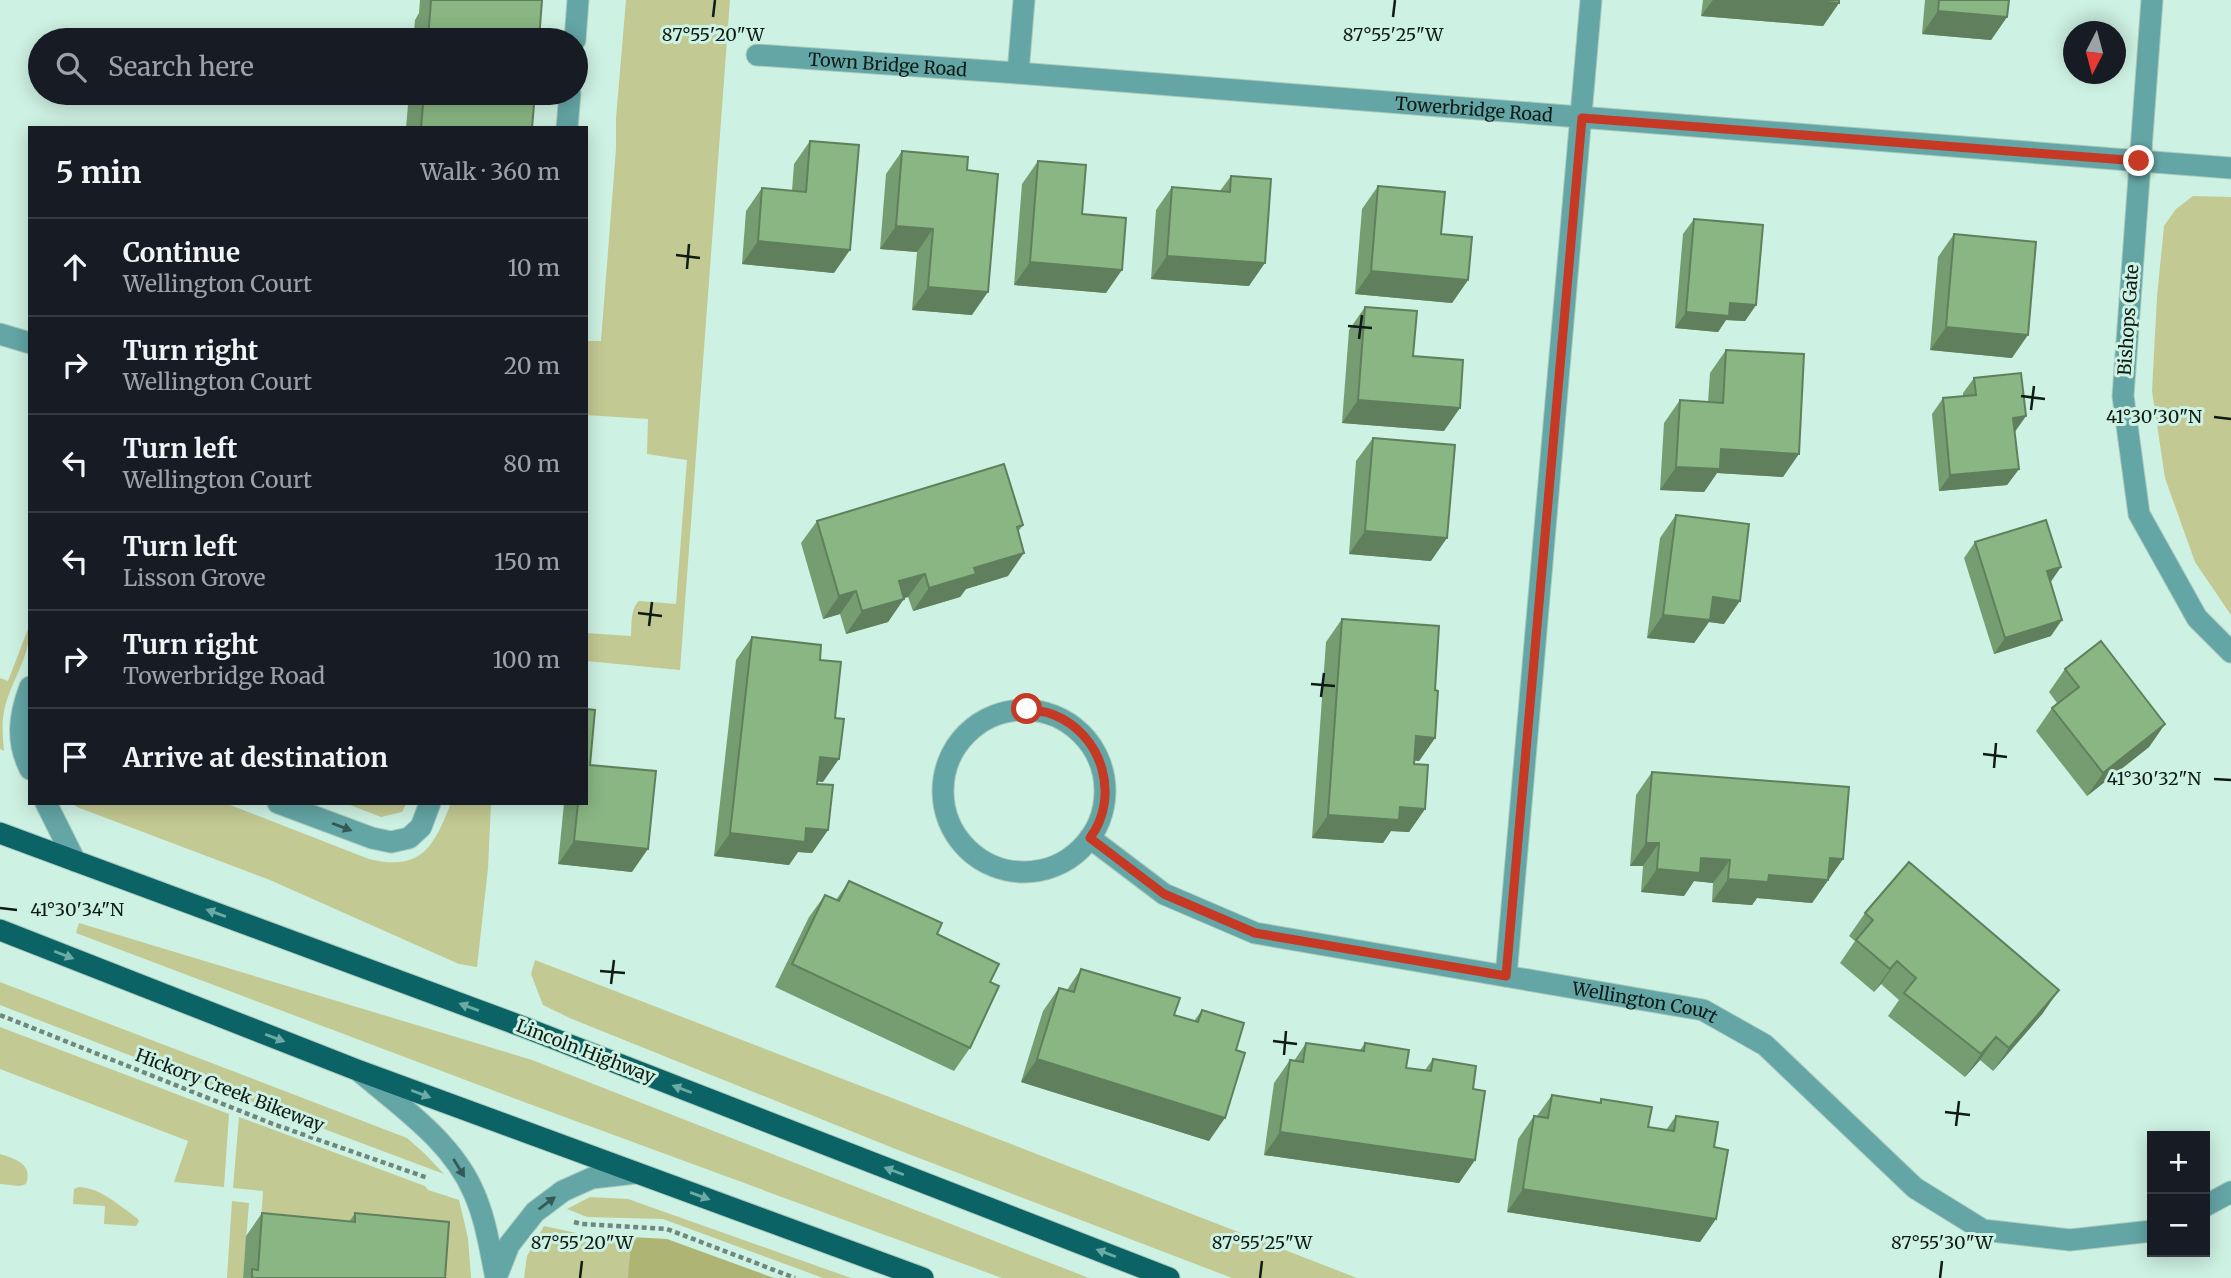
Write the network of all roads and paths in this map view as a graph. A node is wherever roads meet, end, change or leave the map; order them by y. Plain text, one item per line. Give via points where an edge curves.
1 (578, 0) edge
2 (1024, 0) edge
3 (1591, 0) edge
4 (2152, 0) edge
5 (576, 28) edge
6 (757, 55) dead end
7 (1018, 73) junction
8 (569, 105) edge
9 (1582, 118) junction
10 (567, 126) edge
11 (2139, 161) junction
12 (2231, 167) edge
13 (0, 334) edge
14 (28, 342) edge
15 (2231, 652) edge
16 (28, 692) edge
17 (28, 765) edge
18 (48, 805) edge
19 (283, 805) edge
20 (429, 805) edge
21 (0, 833) edge
22 (1090, 838) junction
23 (75, 860) junction
24 (0, 930) edge
25 (1506, 976) junction
26 (0, 1015) edge
27 (357, 1070) junction
28 (636, 1173) junction
29 (439, 1182) dead end
30 (2231, 1192) edge
31 (2210, 1203) edge
32 (571, 1221) dead end
33 (2147, 1232) edge
34 (496, 1278) edge
35 (794, 1278) edge
36 (923, 1278) edge
37 (1169, 1278) edge

1 - 5 street
2 - 7 street
3 - 9 street
4 - 11 street, Bishops Gate
6 - 7 street, Town Bridge Road
7 - 9 street, Towerbridge Road
8 - 10 street
9 - 11 street, Towerbridge Road
9 - 25 street
11 - 12 street, Towerbridge Road
11 - 15 street, Bishops Gate via 2123,396 2139,514 2197,618
13 - 14 street
16 - 17 street via 22,707 20,744
18 - 23 street
19 -> 20 street via 391,842 409,838 421,827
21 - 23 main road, Lincoln Highway
22 - 22 street via 1106,801 1104,773 1094,748 1076,727 1053,714 1027,709 1000,712 976,724 957,743 945,767 942,793 947,820 960,843 981,861 1006,871 1033,872 1060,864
22 - 25 street, Wellington Court via 1164,894 1255,933
37 -> 23 main road, Lincoln Highway via 521,1026
24 -> 27 main road
25 - 33 street, Wellington Court via 1703,1010 1765,1045 1915,1188 1983,1230 2070,1240
26 - 29 path, Hickory Creek Bikeway via 273,1124
27 -> 28 main road
27 -> 34 street via 424,1126 455,1160 474,1192
34 -> 28 street via 509,1245 544,1205 592,1178
28 -> 36 main road
30 - 31 street
32 - 35 path via 667,1229

